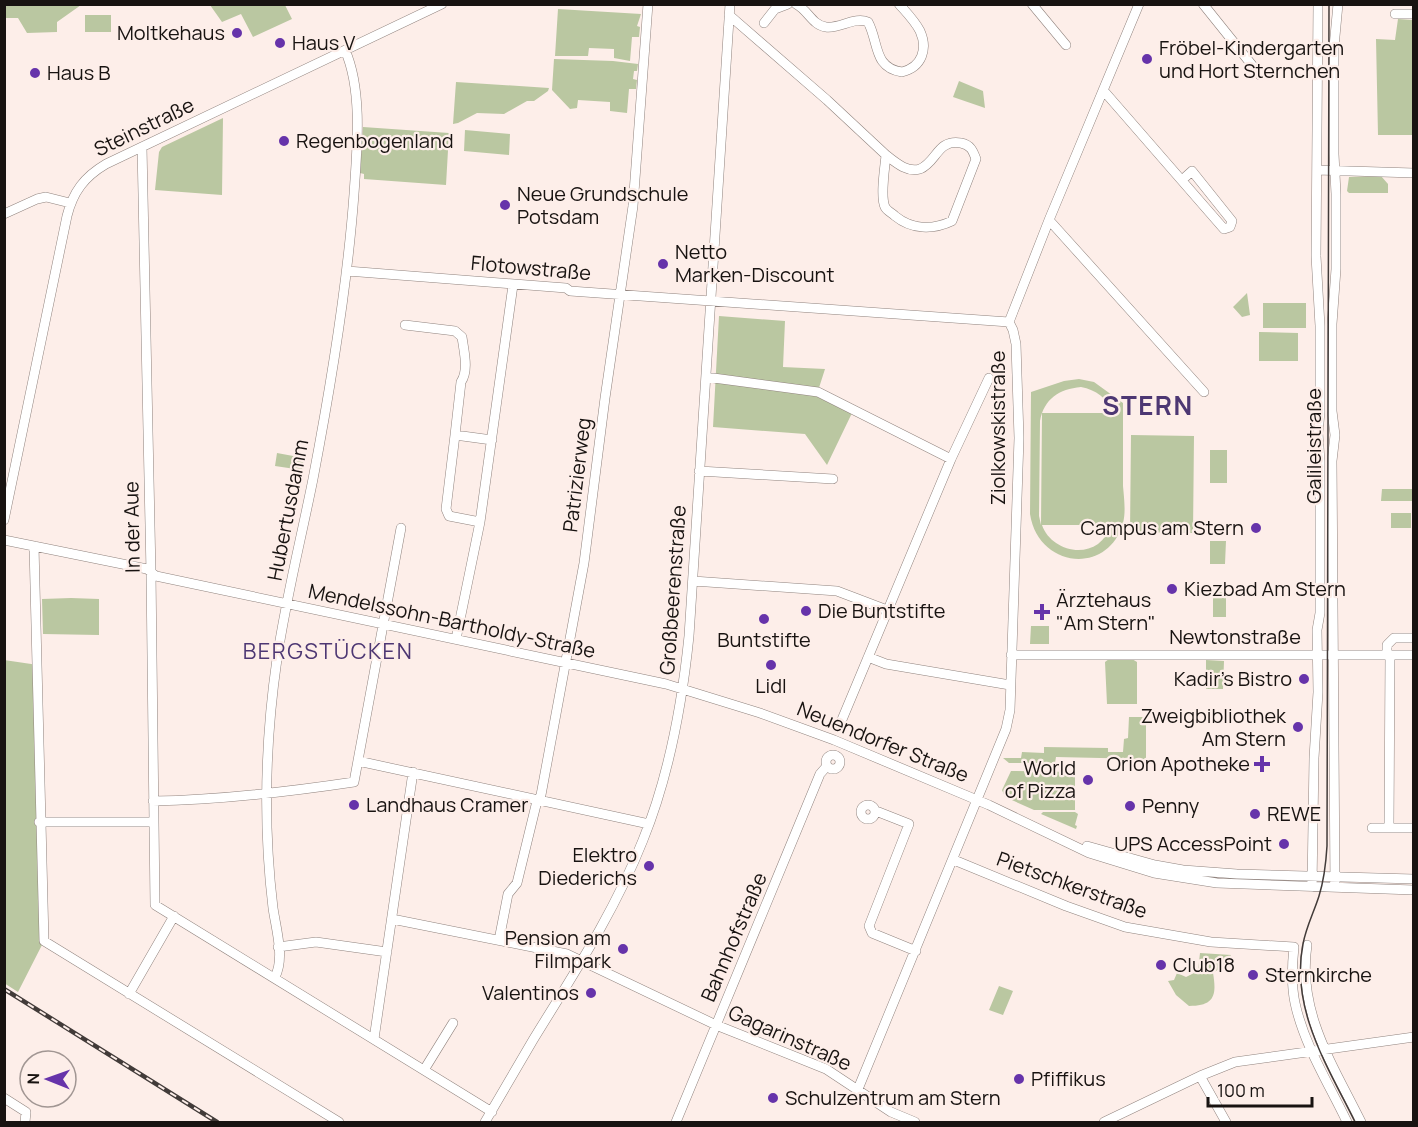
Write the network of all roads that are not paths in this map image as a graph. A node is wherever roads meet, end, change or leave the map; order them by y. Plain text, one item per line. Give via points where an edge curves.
1 (442, 4) edge
2 (648, 4) edge
3 (730, 4) edge
4 (788, 4) edge
5 (812, 4) edge
6 (899, 4) edge
7 (1032, 4) edge
8 (1139, 4) edge
9 (1203, 4) edge
10 (1318, 4) edge
11 (1338, 4) edge
12 (799, 6) edge
13 (1395, 14) dead end
14 (1413, 14) edge
15 (729, 15) junction
16 (764, 23) dead end
17 (1066, 45) dead end
18 (345, 50) junction
19 (1260, 75) dead end
20 (1103, 90) junction
21 (142, 147) junction
22 (886, 155) junction
23 (1317, 170) junction
24 (1336, 171) junction
25 (1413, 173) edge
26 (1182, 180) junction
27 (70, 203) junction
28 (4, 214) edge
29 (1049, 220) junction
30 (347, 271) junction
31 (513, 285) junction
32 (620, 294) junction
33 (711, 300) junction
34 (1010, 322) junction
35 (405, 325) dead end
36 (706, 376) junction
37 (989, 378) dead end
38 (1204, 392) dead end
39 (455, 435) junction
40 (492, 440) junction
41 (951, 459) junction
42 (699, 471) junction
43 (9, 478) edge
44 (833, 478) dead end
45 (4, 520) edge
46 (480, 522) junction
47 (402, 528) dead end
48 (4, 540) edge
49 (34, 546) junction
50 (151, 573) junction
51 (693, 581) junction
52 (287, 604) junction
53 (887, 610) junction
54 (382, 624) junction
55 (1413, 638) edge
56 (456, 639) junction
57 (1011, 655) junction
58 (1317, 655) junction
59 (1334, 655) junction
60 (1389, 655) junction
61 (1413, 655) edge
62 (868, 657) junction
63 (565, 663) junction
64 (1010, 685) junction
65 (683, 690) junction
66 (841, 722) dead end
67 (358, 760) junction
68 (827, 766) dead end
69 (413, 772) junction
70 (266, 795) junction
71 (538, 800) junction
72 (978, 800) junction
73 (153, 801) junction
74 (876, 811) dead end
75 (39, 822) junction
76 (154, 822) junction
77 (649, 824) junction
78 (1372, 828) dead end
79 (1389, 828) junction
80 (1413, 828) edge
81 (1065, 840) junction
82 (954, 860) junction
83 (1313, 876) junction
84 (1413, 879) edge
85 (1335, 882) junction
86 (1312, 887) junction
87 (1413, 890) edge
88 (174, 916) junction
89 (392, 919) junction
90 (499, 940) junction
91 (1307, 945) dead end
92 (278, 947) junction
93 (916, 951) junction
94 (387, 952) junction
95 (582, 961) junction
96 (275, 977) junction
97 (129, 994) junction
98 (453, 1023) dead end
99 (717, 1025) junction
100 (1413, 1037) edge
101 (374, 1039) junction
102 (1325, 1049) junction
103 (1312, 1051) junction
104 (424, 1070) junction
105 (1200, 1076) junction
106 (858, 1089) junction
107 (4, 1098) edge
108 (492, 1112) junction
109 (901, 1120) edge
110 (25, 1122) edge
111 (339, 1122) edge
112 (485, 1122) edge
113 (676, 1122) edge
114 (915, 1122) edge
115 (1104, 1122) edge
116 (1226, 1122) edge
117 (1347, 1122) edge
118 (1361, 1122) edge

1 - 18 street, Steinstraße
2 - 32 street, Patrizierweg via 633,206
3 - 15 street, Großbeerenstraße
4 - 16 street via 776,9
5 - 12 street
6 - 12 street via 920,31 924,50 921,61 902,72 887,67 881,60 868,22 824,27
7 - 17 street
8 - 20 street, Ziolkowskistraße
9 - 19 street
10 - 23 street, Galileistraße
11 - 24 street, Galileistraße via 1334,47
13 - 14 street
15 - 22 street
15 - 33 street, Großbeerenstraße
18 - 21 street, Steinstraße
18 - 30 street, Hubertusdamm via 357,125
20 - 26 street
20 - 29 street, Ziolkowskistraße
21 - 27 street, Steinstraße via 91,174
21 - 50 street, In der Aue
22 - 22 street via 886,208 912,226 939,227 952,221 976,159 968,144 953,142 942,147 921,169 898,165
23 - 24 street
23 - 58 street, Galileistraße
24 - 25 street
24 - 59 street, Galileistraße via 1332,324
26 - 26 street via 1224,229 1230,227 1232,222 1192,171
27 - 28 street via 40,198
27 - 43 street, Steinstraße
29 - 34 street, Ziolkowskistraße
29 - 38 street
30 - 31 street, Flotowstraße
30 - 52 street, Hubertusdamm via 331,385
31 - 32 street, Flotowstraße
31 - 40 street
32 - 33 street, Flotowstraße
32 - 63 street, Patrizierweg via 584,563
33 - 34 street, Flotowstraße
33 - 36 street, Großbeerenstraße
34 - 57 street, Ziolkowskistraße via 1015,337 1018,416
35 - 39 street via 455,331 462,337 466,364
36 - 41 street via 818,392
36 - 42 street, Großbeerenstraße
37 - 41 street
39 - 40 street
39 - 46 street via 446,509 449,516
40 - 46 street
41 - 53 street
42 - 44 street
42 - 51 street, Großbeerenstraße
43 - 45 street, Steinstraße
46 - 56 street
47 - 54 street
48 - 49 street, Mendelssohn-Bartholdy-Straße
49 - 50 street, Mendelssohn-Bartholdy-Straße
49 - 75 street
50 - 52 street, Mendelssohn-Bartholdy-Straße
50 - 73 street, In der Aue
51 - 53 street via 837,591
51 - 65 street, Großbeerenstraße
52 - 54 street, Mendelssohn-Bartholdy-Straße
52 - 70 street, Hubertusdamm via 271,707
53 - 62 street
54 - 56 street, Mendelssohn-Bartholdy-Straße
54 - 67 street
55 - 60 street via 1394,638 1387,645
56 - 63 street, Mendelssohn-Bartholdy-Straße
57 - 58 street, Newtonstraße
57 - 64 street, Ziolkowskistraße
58 - 59 street, Newtonstraße
58 - 83 street, Galileistraße
59 - 60 street, Newtonstraße
59 - 85 street, Galileistraße
60 - 61 street, Newtonstraße
60 - 79 street
62 - 64 street via 886,664
62 - 66 street
63 - 65 street, Mendelssohn-Bartholdy-Straße
63 - 71 street, Patrizierweg
64 - 72 street, Ziolkowskistraße via 1006,729
65 - 72 street, Neuendorfer Straße via 834,740
65 - 77 street, Großbeerenstraße
67 - 69 street
67 - 70 street via 354,782
68 - 99 street, Bahnhofstraße via 820,774
69 - 71 street
69 - 89 street
70 - 73 street
70 - 92 street, Hubertusdamm via 270,884
71 - 77 street
71 - 90 street, Patrizierweg via 517,884 508,894
72 - 81 street, Neuendorfer Straße
72 - 82 street, Ziolkowskistraße
73 - 76 street, In der Aue
74 - 93 street via 909,824 868,926 872,933
75 - 76 street
75 - 97 street via 44,941
76 - 88 street, In der Aue via 155,905
77 - 95 street, Großbeerenstraße via 622,889
78 - 79 street
79 - 80 street
81 - 83 street, Neuendorfer Straße via 1155,866
81 - 86 street, Neuendorfer Straße via 1111,861 1182,879
82 - 93 street, Ziolkowskistraße
82 - 103 street, Pietschkerstraße via 1066,906 1143,932 1211,942 1294,947 1295,1000
83 - 85 street, Neuendorfer Straße
83 - 86 street, Galileistraße
84 - 85 street, Neuendorfer Straße
85 - 86 street, Neuendorfer Straße
85 - 87 street, Neuendorfer Straße
88 - 96 street
88 - 97 street
89 - 90 street, Gagarinstraße
89 - 94 street
90 - 95 street, Gagarinstraße via 567,954
91 - 102 street via 1307,999
92 - 94 street via 316,942
92 - 96 street, Hubertusdamm via 279,969
93 - 106 street, Ziolkowskistraße
94 - 101 street
95 - 99 street, Gagarinstraße
95 - 108 street, Großbeerenstraße
96 - 101 street
97 - 111 street
98 - 104 street
99 - 106 street, Gagarinstraße via 826,1069
99 - 113 street, Bahnhofstraße
100 - 102 street
101 - 104 street
102 - 103 street
102 - 118 street
103 - 105 street via 1234,1062
103 - 117 street
104 - 108 street
105 - 115 street
105 - 116 street
106 - 109 street, Gagarinstraße
107 - 110 street via 26,1112
108 - 112 street, Großbeerenstraße
109 - 114 street, Gagarinstraße

